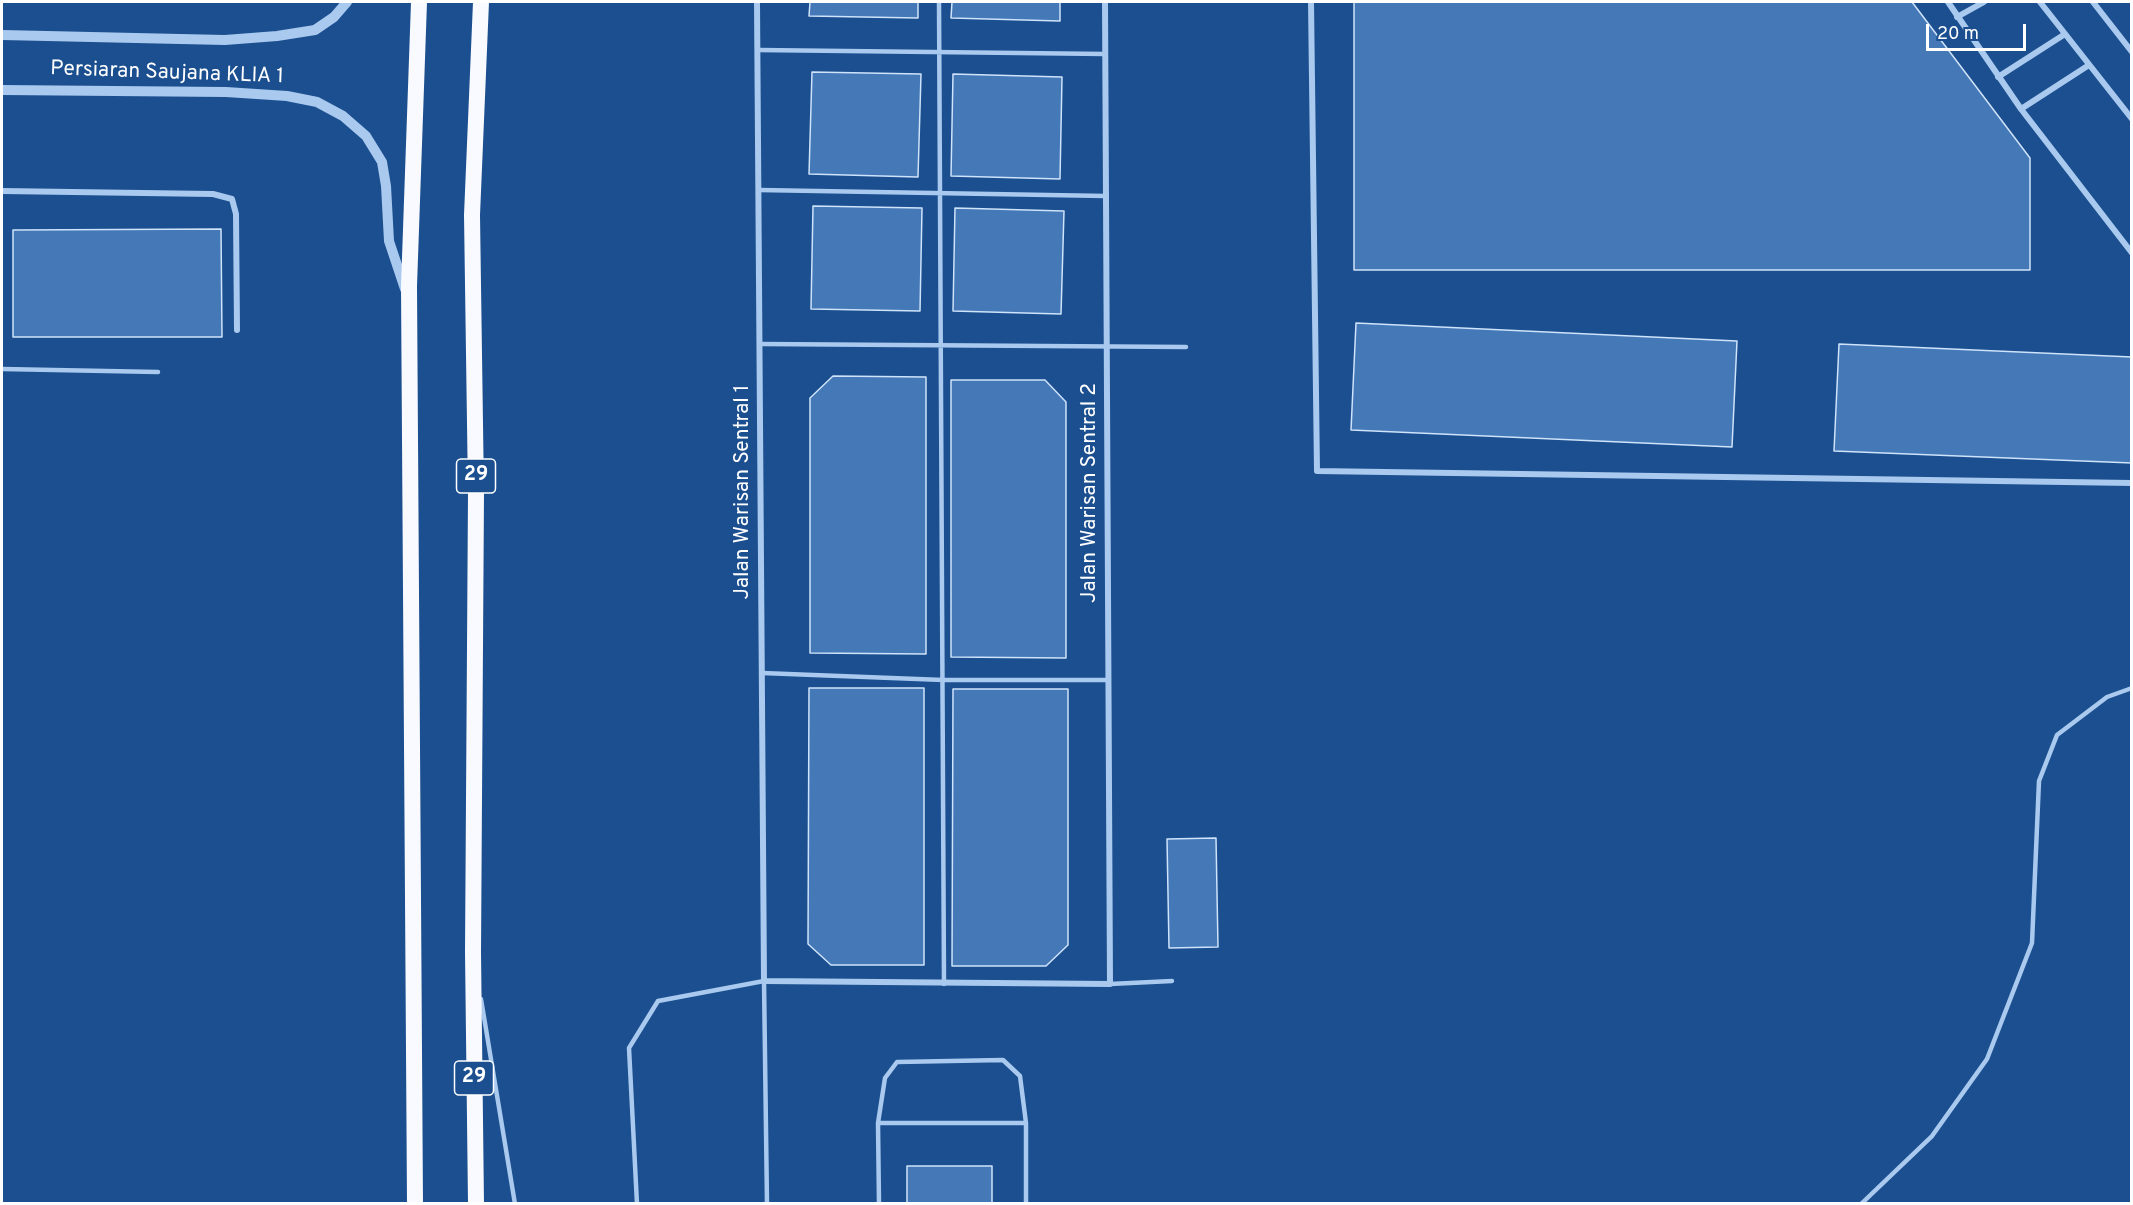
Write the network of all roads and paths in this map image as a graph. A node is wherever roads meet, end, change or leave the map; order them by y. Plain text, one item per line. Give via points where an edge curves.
1 (347, 2) edge
2 (419, 2) edge
3 (481, 2) edge
4 (757, 2) edge
5 (939, 2) edge
6 (1105, 2) edge
7 (1311, 2) edge
8 (1948, 2) edge
9 (1984, 2) edge
10 (2040, 2) edge
11 (2093, 2) edge
12 (1957, 17) junction
13 (2065, 34) junction
14 (2, 35) edge
15 (758, 50) junction
16 (939, 52) junction
17 (2132, 52) edge
18 (1105, 54) junction
19 (2089, 65) junction
20 (1998, 77) junction
21 (2, 90) edge
22 (2021, 109) junction
23 (2132, 119) edge
24 (759, 190) junction
25 (2, 191) edge
26 (940, 194) junction
27 (1106, 196) junction
28 (2132, 253) edge
29 (409, 298) junction
30 (237, 330) dead end
31 (760, 345) junction
32 (941, 346) junction
33 (1107, 347) junction
34 (1186, 347) dead end
35 (2, 369) edge
36 (158, 372) dead end
37 (2132, 483) edge
38 (762, 673) junction
39 (943, 680) junction
40 (1108, 680) junction
41 (2132, 688) edge
42 (473, 951) junction
43 (764, 981) junction
44 (1172, 981) dead end
45 (944, 984) junction
46 (1110, 984) junction
47 (1026, 1123) junction
48 (878, 1124) junction
49 (415, 1203) edge
50 (476, 1203) edge
51 (515, 1203) edge
52 (637, 1203) edge
53 (767, 1203) edge
54 (879, 1203) edge
55 (1026, 1203) edge
56 (1861, 1203) edge

1 - 14 street, Persiaran Saujana KLIA 1 via 315,30 277,36 225,40
2 - 29 highway
3 - 42 highway, 29 via 472,214 476,493
4 - 15 street, Jalan Warisan Sentral 1
5 - 16 lane
6 - 18 street, Jalan Warisan Sentral 2
7 - 37 street via 1317,471
8 - 12 street
9 - 12 street
10 - 13 street
11 - 17 street
12 - 20 street
13 - 19 street
13 - 20 street
15 - 16 lane
15 - 24 street, Jalan Warisan Sentral 1
16 - 18 lane
16 - 26 lane
18 - 27 street, Jalan Warisan Sentral 2
19 - 22 street
19 - 23 street
20 - 22 street
21 - 29 street, Persiaran Saujana KLIA 1 via 226,92 317,102 343,116 366,136 382,162 389,241
22 - 28 street
24 - 26 lane
24 - 31 street, Jalan Warisan Sentral 1
25 - 30 street via 213,194 232,199 236,214
26 - 27 lane
26 - 32 lane
27 - 33 street, Jalan Warisan Sentral 2
29 - 49 highway
31 - 32 lane
31 - 38 street, Jalan Warisan Sentral 1
32 - 33 lane
32 - 39 lane
33 - 34 lane
33 - 40 street, Jalan Warisan Sentral 2
35 - 36 lane
38 - 39 lane
38 - 43 street, Jalan Warisan Sentral 1
39 - 40 lane
39 - 45 lane
40 - 46 street, Jalan Warisan Sentral 2
41 - 56 lane via 2107,697 2057,735 2039,781 2032,943 1987,1059 1932,1136
42 - 50 highway, 29
42 - 51 lane
43 - 45 street
43 - 52 lane via 658,1001 629,1048
43 - 53 lane
44 - 46 lane
45 - 46 street
47 - 48 lane
47 - 48 lane via 1020,1076 1003,1060 897,1062 885,1078
47 - 55 lane
48 - 54 lane

